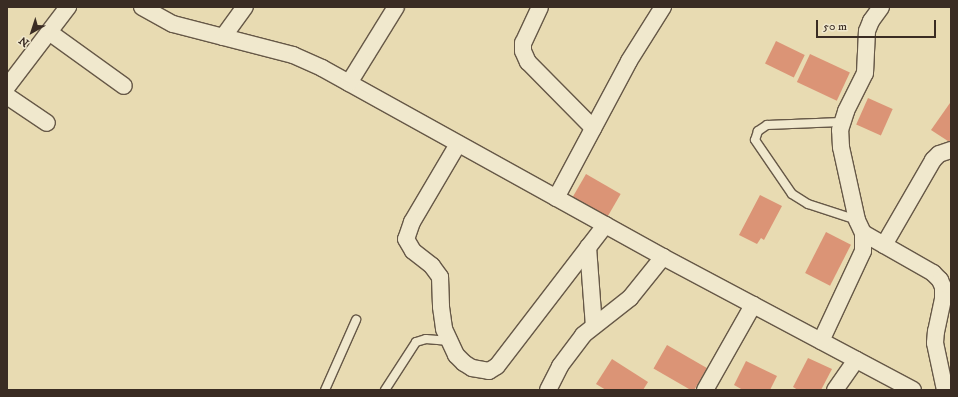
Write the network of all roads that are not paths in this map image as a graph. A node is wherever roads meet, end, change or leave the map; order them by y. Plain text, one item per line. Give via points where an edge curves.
1 (68, 7) edge
2 (142, 7) edge
3 (245, 7) edge
4 (396, 7) edge
5 (540, 7) edge
6 (664, 7) edge
7 (881, 7) edge
8 (49, 32) junction
9 (223, 37) junction
10 (349, 83) junction
11 (124, 86) dead end
12 (7, 87) edge
13 (7, 96) edge
14 (841, 122) junction
15 (47, 123) dead end
16 (593, 128) junction
17 (458, 144) junction
18 (951, 150) edge
19 (556, 198) junction
20 (605, 225) junction
21 (860, 226) junction
22 (884, 245) junction
23 (588, 247) junction
24 (663, 257) junction
25 (753, 305) junction
26 (356, 320) dead end
27 (594, 326) junction
28 (449, 341) junction
29 (821, 341) junction
30 (856, 360) junction
31 (325, 390) edge
32 (385, 390) edge
33 (548, 390) edge
34 (706, 390) edge
35 (835, 390) edge
36 (913, 390) edge
37 (945, 390) edge

1 - 8 street
2 - 9 street via 173,24
3 - 9 street
4 - 10 street
5 - 16 street via 522,43 523,52 528,62
6 - 16 street via 629,61
7 - 14 street via 867,31 865,73
8 - 11 street
8 - 12 street
9 - 10 street via 293,55
10 - 17 street
13 - 15 street
14 - 21 street via 841,147
14 - 21 lane via 767,125 758,131 755,140 792,194 808,204
16 - 19 street
17 - 19 street
17 - 28 street via 412,222 406,239 413,251 432,266 440,277 442,319
18 - 22 street via 939,154 933,160
19 - 20 street
20 - 23 street
20 - 24 street
21 - 22 street
21 - 29 street via 863,251
22 - 37 street via 933,273 943,287 935,343
23 - 27 street
23 - 28 street via 497,366 489,371 472,368 456,354
24 - 25 street
24 - 27 street via 630,298
25 - 29 street
25 - 34 street
26 - 31 lane
27 - 33 street via 572,349
28 - 32 lane via 426,339 416,342
29 - 30 street
30 - 35 street
30 - 36 street

